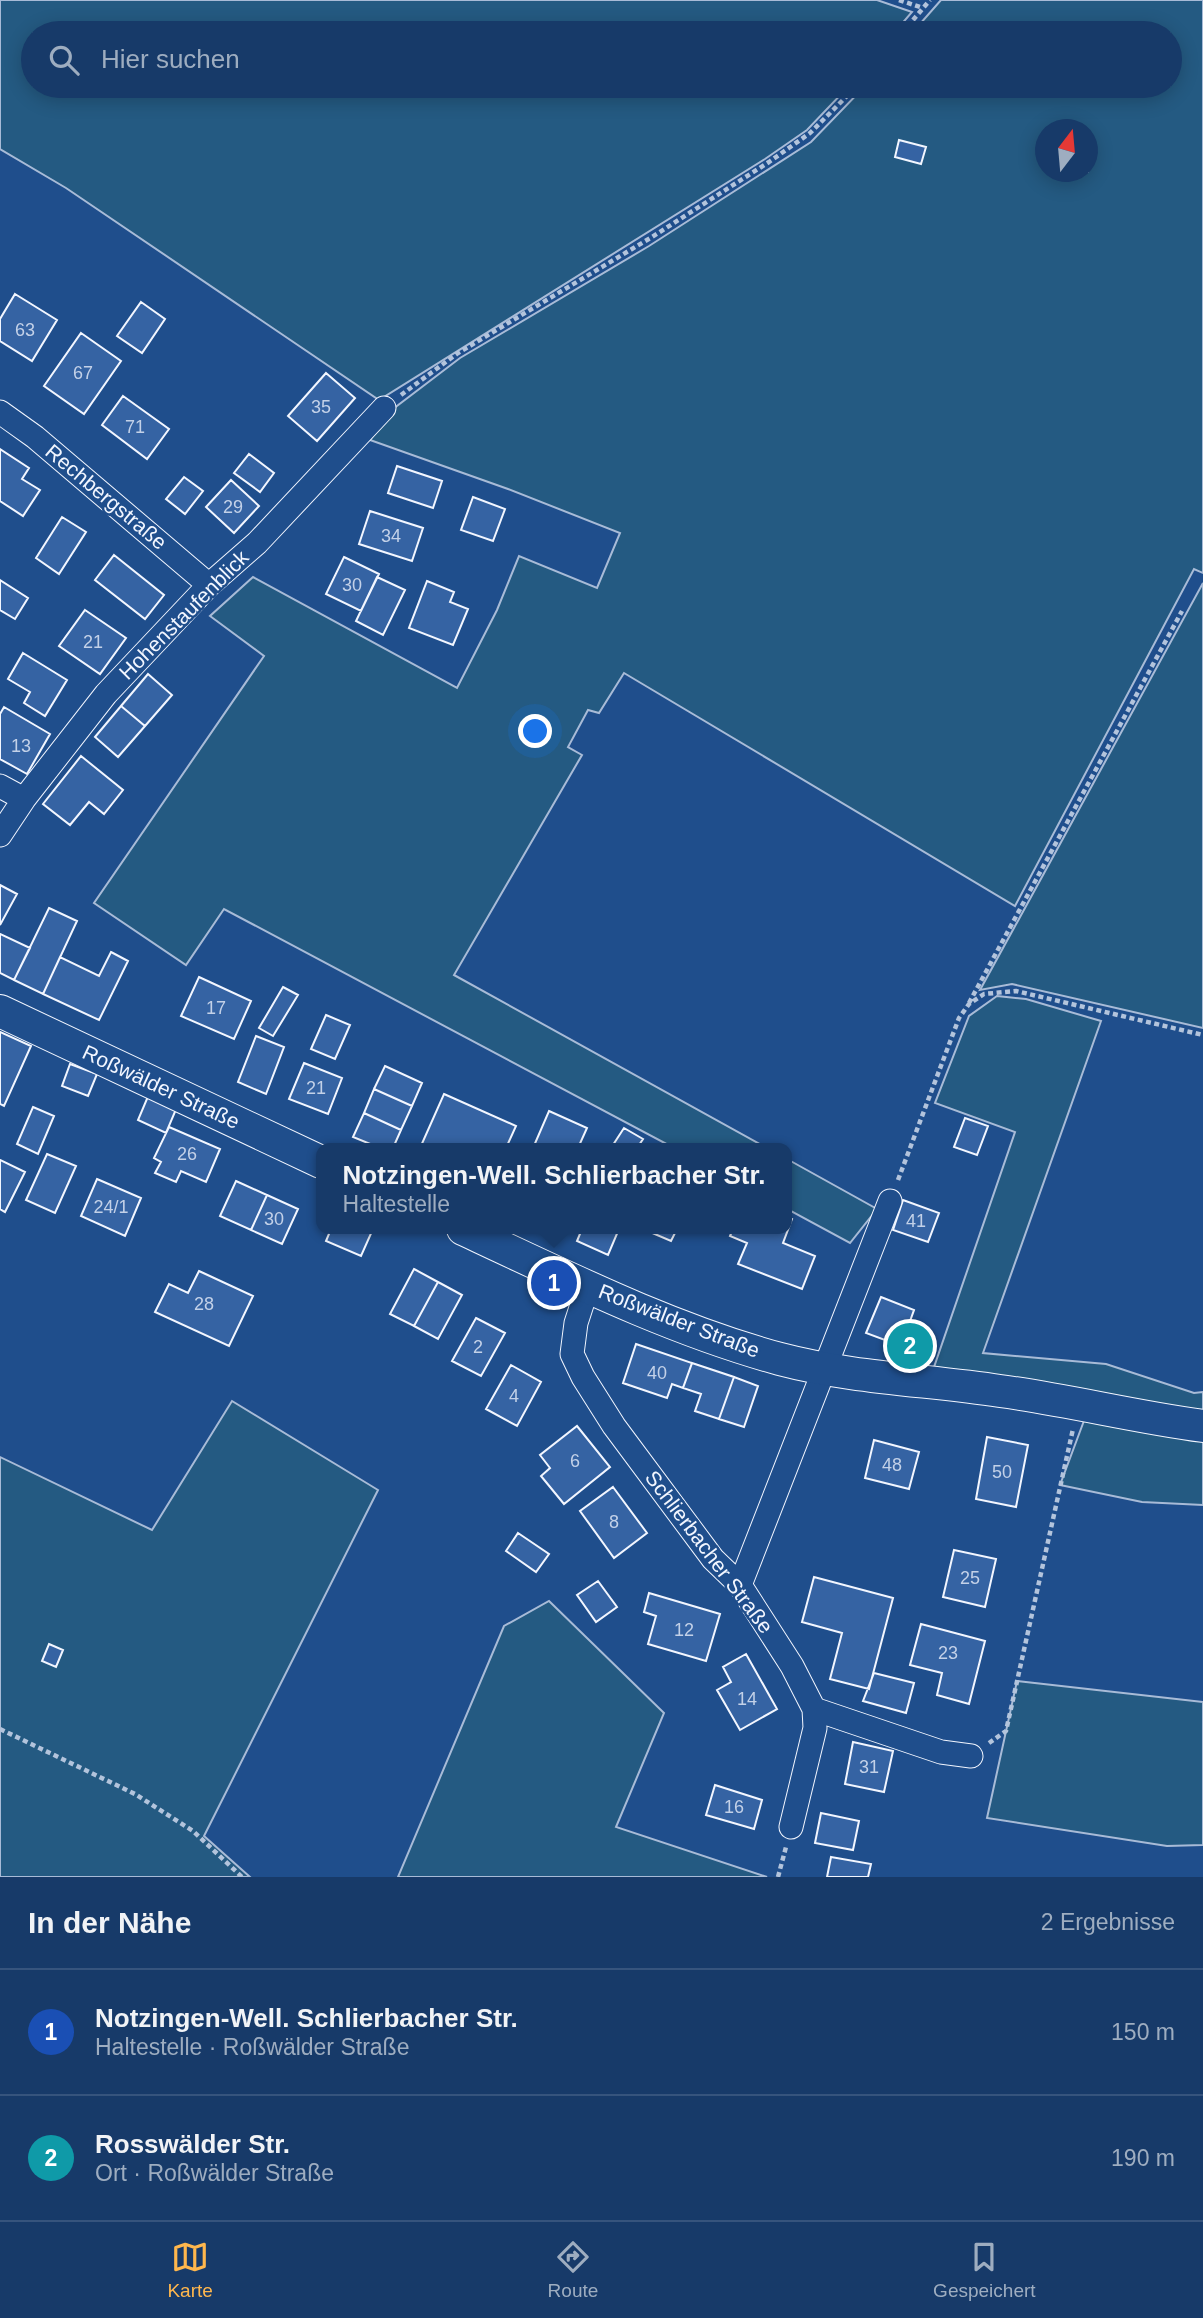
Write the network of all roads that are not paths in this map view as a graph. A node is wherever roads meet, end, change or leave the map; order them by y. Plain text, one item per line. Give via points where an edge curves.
1 (384, 408) road end
2 (0, 412) edge
3 (209, 585) junction
4 (0, 786) edge
5 (24, 799) junction
6 (0, 835) edge
7 (0, 1011) edge
8 (316, 1160) edge
9 (890, 1201) road end
10 (474, 1234) edge
11 (588, 1286) junction
12 (823, 1370) junction
13 (1203, 1426) edge
14 (740, 1585) junction
15 (814, 1709) junction
16 (971, 1756) road end
17 (791, 1827) dead end

1 - 3 street, Hohenstaufenblick via 257,543
2 - 3 street, Rechbergstraße
3 - 5 street, Hohenstaufenblick via 106,694
4 - 5 street
5 - 6 street, Hohenstaufenblick
7 - 8 street, Roßwälder Straße
9 - 12 street
10 - 11 street, Roßwälder Straße
11 - 12 street, Roßwälder Straße via 703,1334
11 - 14 street, Schlierbacher Straße via 572,1354 583,1377 713,1559
12 - 13 street, Roßwälder Straße via 1001,1391
12 - 14 street
14 - 15 street, Schlierbacher Straße
15 - 16 street via 941,1752
15 - 17 street via 813,1737

